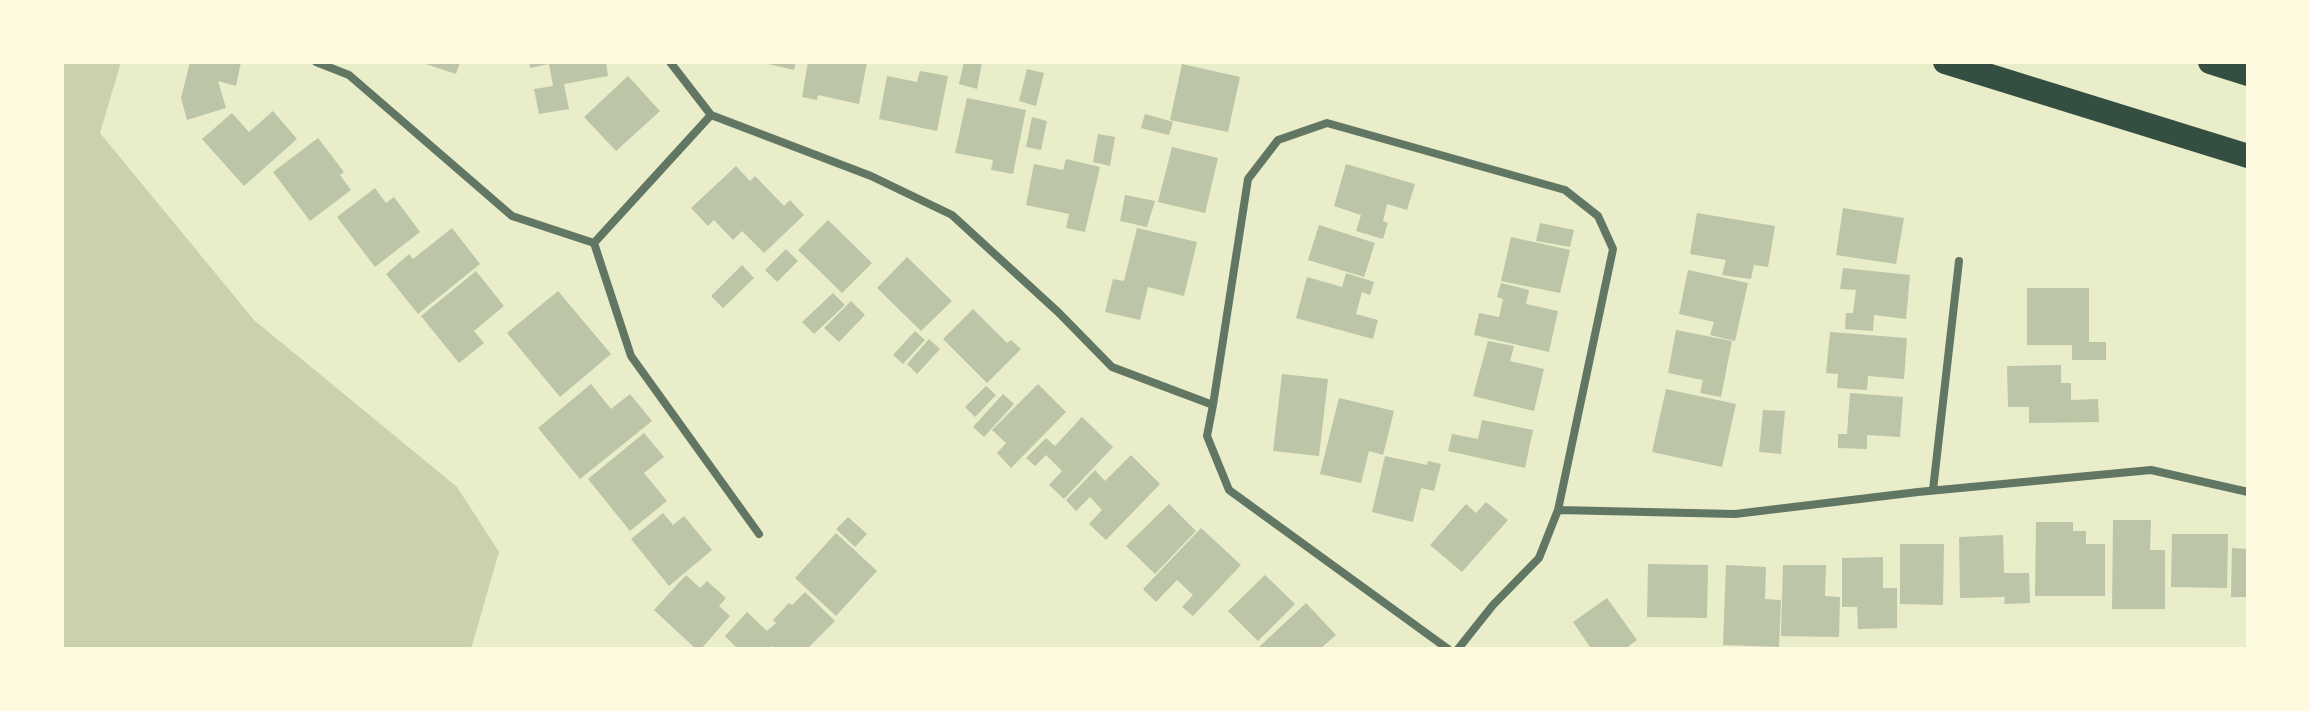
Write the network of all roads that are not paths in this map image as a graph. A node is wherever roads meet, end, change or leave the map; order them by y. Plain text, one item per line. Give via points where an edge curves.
1 (316, 62) edge
2 (670, 62) edge
3 (1945, 62) edge
4 (2210, 62) edge
5 (2248, 74) edge
6 (711, 115) junction
7 (2248, 156) edge
8 (594, 243) junction
9 (1959, 261) dead end
10 (1213, 405) junction
11 (1933, 490) junction
12 (2248, 492) edge
13 (1558, 510) junction
14 (759, 534) dead end
15 (1448, 649) edge
16 (1458, 649) edge

1 - 8 street via 349,75 512,216
2 - 6 street
3 - 7 highway
4 - 5 highway
6 - 8 street
6 - 10 street via 871,176 952,215 1112,367
8 - 14 street via 631,356
9 - 11 street
10 - 13 street via 1248,179 1278,140 1327,123 1565,190 1598,216 1613,249
10 - 15 street via 1207,436 1229,490
11 - 12 street via 2151,470
11 - 13 street via 1735,514
13 - 16 street via 1539,558

